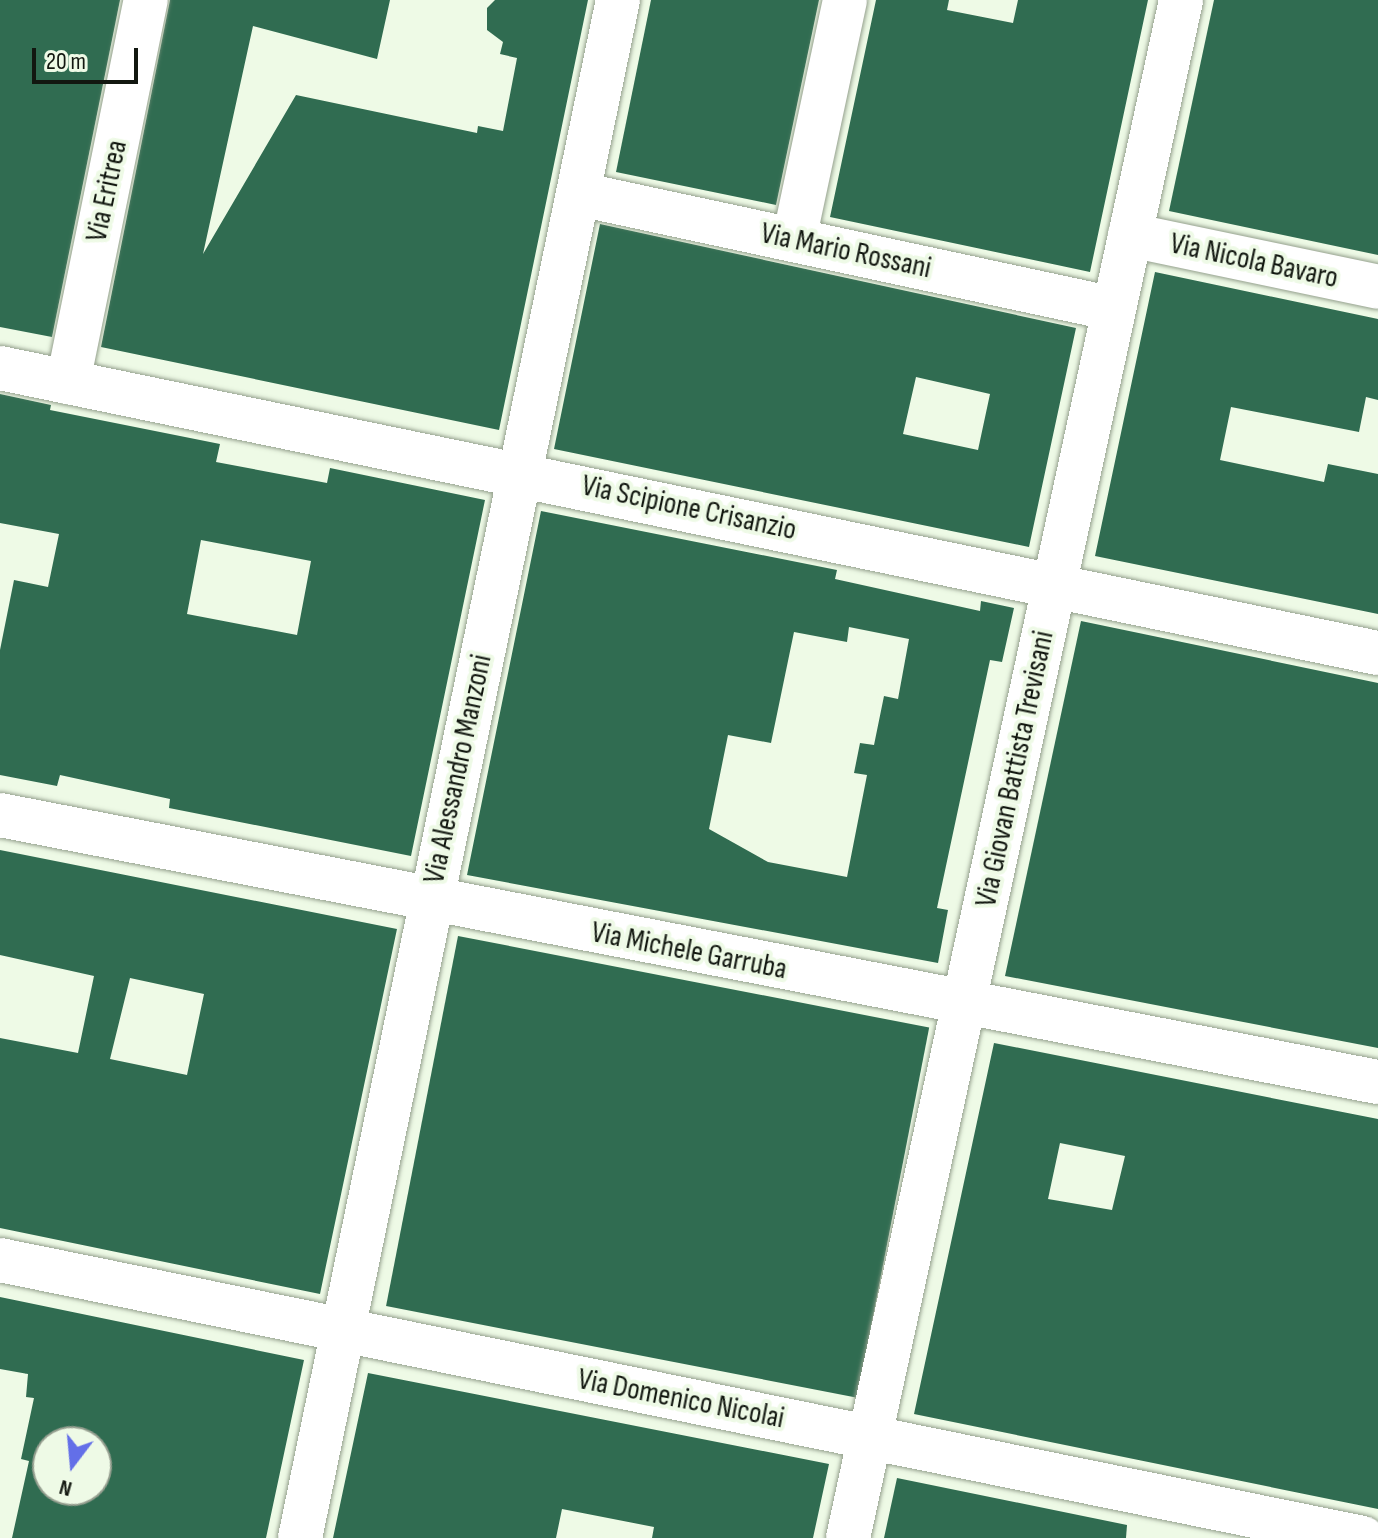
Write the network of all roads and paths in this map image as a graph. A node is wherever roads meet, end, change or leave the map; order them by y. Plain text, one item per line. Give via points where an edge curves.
1 (146, 0) edge
2 (618, 0) edge
3 (845, 0) edge
4 (1181, 0) edge
5 (579, 194) junction
6 (1130, 235) junction
7 (794, 240) junction
8 (1378, 287) edge
9 (1114, 309) junction
10 (0, 368) edge
11 (68, 382) junction
12 (518, 473) junction
13 (1055, 584) junction
14 (1378, 653) edge
15 (0, 815) edge
16 (431, 901) junction
17 (965, 1004) junction
18 (1378, 1082) edge
19 (0, 1260) edge
20 (343, 1332) junction
21 (870, 1436) junction
22 (300, 1538) edge
23 (848, 1538) edge
24 (1363, 1538) edge

1 - 11 street, Via Eritrea
2 - 5 street, Via Alessandro Manzoni
3 - 7 street
4 - 6 street, Via Giovan Battista Trevisani
5 - 7 street, Via Mario Rossani
5 - 12 street, Via Alessandro Manzoni
6 - 8 street, Via Nicola Bavaro
6 - 9 street, Via Giovan Battista Trevisani
7 - 9 street, Via Mario Rossani
9 - 13 street, Via Giovan Battista Trevisani
10 - 11 street, Via Scipione Crisanzio
11 - 12 street, Via Scipione Crisanzio
12 - 13 street, Via Scipione Crisanzio
12 - 16 street, Via Alessandro Manzoni
13 - 14 street, Via Scipione Crisanzio
13 - 17 street, Via Giovan Battista Trevisani
15 - 16 street, Via Michele Garruba
16 - 17 street, Via Michele Garruba
16 - 20 street, Via Alessandro Manzoni
17 - 18 street, Via Michele Garruba
17 - 21 street, Via Giovan Battista Trevisani
19 - 20 street, Via Domenico Nicolai
20 - 21 street, Via Domenico Nicolai
20 - 22 street, Via Alessandro Manzoni
21 - 23 street, Via Giovan Battista Trevisani
21 - 24 street, Via Domenico Nicolai

